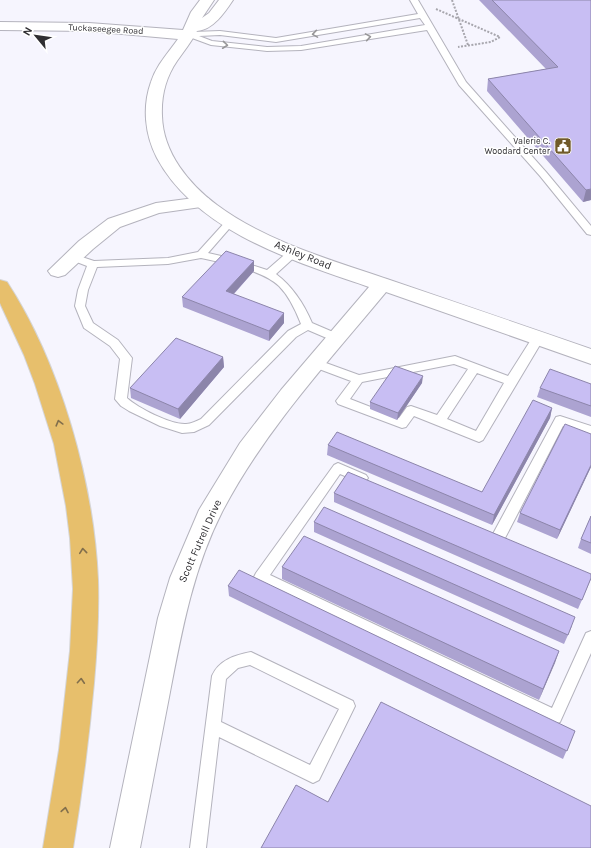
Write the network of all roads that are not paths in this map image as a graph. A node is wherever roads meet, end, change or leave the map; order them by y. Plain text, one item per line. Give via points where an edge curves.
1 (207, 0) edge
2 (226, 0) edge
3 (414, 0) edge
4 (423, 15) junction
5 (0, 26) edge
6 (430, 27) junction
7 (340, 30) junction
8 (188, 34) junction
9 (346, 40) junction
10 (202, 202) junction
11 (230, 222) junction
12 (591, 232) edge
13 (294, 252) junction
14 (201, 255) junction
15 (73, 257) junction
16 (93, 264) junction
17 (58, 271) dead end
18 (269, 274) junction
19 (382, 284) junction
20 (0, 286) edge
21 (307, 324) junction
22 (336, 338) junction
23 (538, 338) junction
24 (591, 356) edge
25 (315, 363) junction
26 (475, 367) junction
27 (358, 379) junction
28 (512, 381) junction
29 (440, 422) junction
30 (591, 431) edge
31 (375, 483) edge
32 (485, 530) edge
33 (499, 536) junction
34 (513, 542) edge
35 (591, 637) edge
36 (213, 726) junction
37 (58, 848) edge
38 (126, 848) edge
39 (198, 848) edge

1 - 8 street, Ashley Road via 196,15
2 - 8 street, Ashley Road via 214,16
3 - 4 lane
4 - 6 lane
4 - 7 lane
5 - 8 street, Tuckaseegee Road via 89,27
9 -> 6 lane
6 - 12 lane via 462,83
7 -> 8 lane via 276,40 220,33
7 - 9 lane
8 -> 9 lane via 211,43 266,49 301,48
8 - 10 street, Ashley Road via 164,69 156,88 154,124 161,148 172,168
10 - 11 street, Ashley Road
10 - 15 street via 156,208 114,223
11 - 13 street, Ashley Road
11 - 14 lane
13 - 18 lane
13 - 19 street, Ashley Road
14 - 16 lane via 168,261
14 - 18 lane
15 - 16 lane
15 - 17 street
16 - 21 lane via 80,306 88,325 114,343 126,358 121,399 126,405 187,430 205,422 292,334
18 - 21 lane via 283,284
19 - 22 street, Scott Futrell Drive
19 - 23 street, Ashley Road
37 -> 20 highway via 79,704 86,600 85,569 79,513 70,465 54,405 33,352
21 - 22 lane
22 - 25 street, Scott Futrell Drive
23 - 24 street, Ashley Road
23 - 28 lane
25 - 27 lane
25 - 38 street, Scott Futrell Drive via 248,449 211,510 182,578 170,618
26 - 27 lane via 455,360
26 - 28 lane
26 - 29 lane
27 - 29 lane via 342,401 402,424 412,410
28 - 29 lane via 479,437
30 - 33 lane via 560,420
31 - 35 lane via 338,468 261,577 555,717
32 - 33 lane
33 - 34 lane
36 - 36 lane via 219,676 234,662 251,658 348,706 313,775
36 - 39 lane

